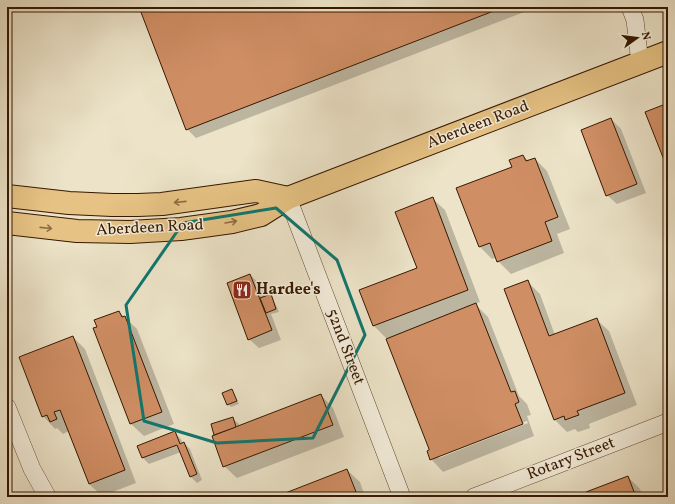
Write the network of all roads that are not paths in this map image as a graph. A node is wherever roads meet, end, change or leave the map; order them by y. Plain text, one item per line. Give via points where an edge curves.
1 (630, 7) edge
2 (668, 52) edge
3 (640, 63) junction
4 (7, 196) edge
5 (288, 198) junction
6 (7, 223) edge
7 (7, 407) edge
8 (668, 422) edge
9 (48, 497) edge
10 (402, 497) edge
11 (474, 497) edge

1 - 3 street via 635,20
2 - 3 main road, Aberdeen Road
3 - 5 main road, Aberdeen Road
5 -> 4 main road, Aberdeen Road via 256,191 162,204 112,205
6 -> 5 main road, Aberdeen Road via 77,231 130,232 181,228 232,222 261,215
5 - 10 street, 52nd Street
7 - 9 street via 32,469
8 - 11 street, Rotary Street

